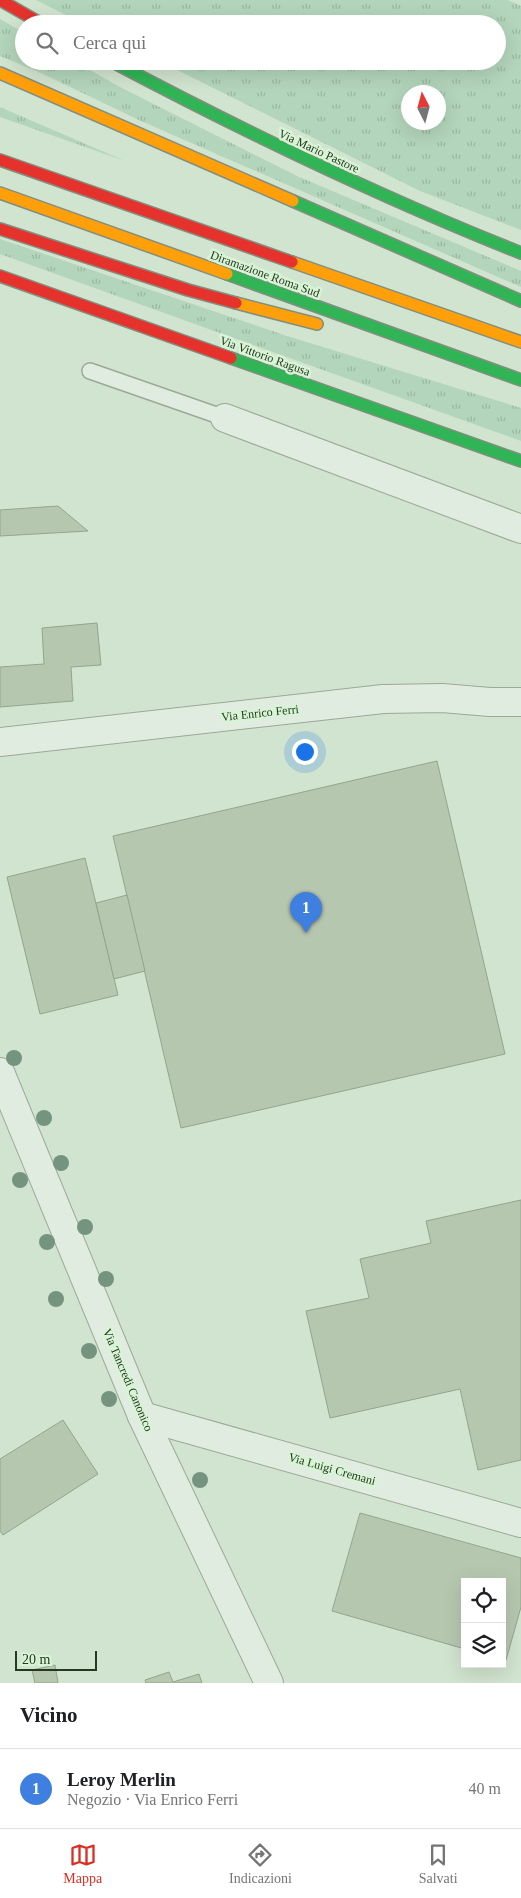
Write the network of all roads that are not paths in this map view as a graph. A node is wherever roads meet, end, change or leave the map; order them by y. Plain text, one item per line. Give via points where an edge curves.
1 (0, 0) edge
2 (26, 15) edge
3 (128, 70) edge
4 (0, 73) edge
5 (0, 160) edge
6 (0, 193) edge
7 (0, 229) edge
8 (521, 253) edge
9 (0, 276) edge
10 (521, 302) edge
11 (332, 328) dead end
12 (370, 338) dead end
13 (521, 342) edge
14 (90, 371) dead end
15 (494, 371) junction
16 (521, 380) edge
17 (225, 418) joint
18 (521, 462) edge
19 (521, 529) edge
20 (521, 702) edge
21 (0, 742) edge
22 (0, 1072) edge
23 (142, 1416) junction
24 (521, 1522) edge
25 (269, 1683) edge

1 - 2 highway
3 - 8 highway, Via Mario Pastore via 345,178
4 - 10 highway
5 - 13 highway
6 - 15 highway, Diramazione Roma Sud
7 - 11 highway via 188,290
9 - 18 highway, Via Vittorio Ragusa
12 - 15 highway
14 - 17 lane
15 - 16 highway, Diramazione Roma Sud
17 - 19 street
20 - 21 street, Via Enrico Ferri via 383,699
22 - 23 street, Via Tancredi Canonico
23 - 24 street, Via Luigi Cremani
23 - 25 street, Via Tancredi Canonico

